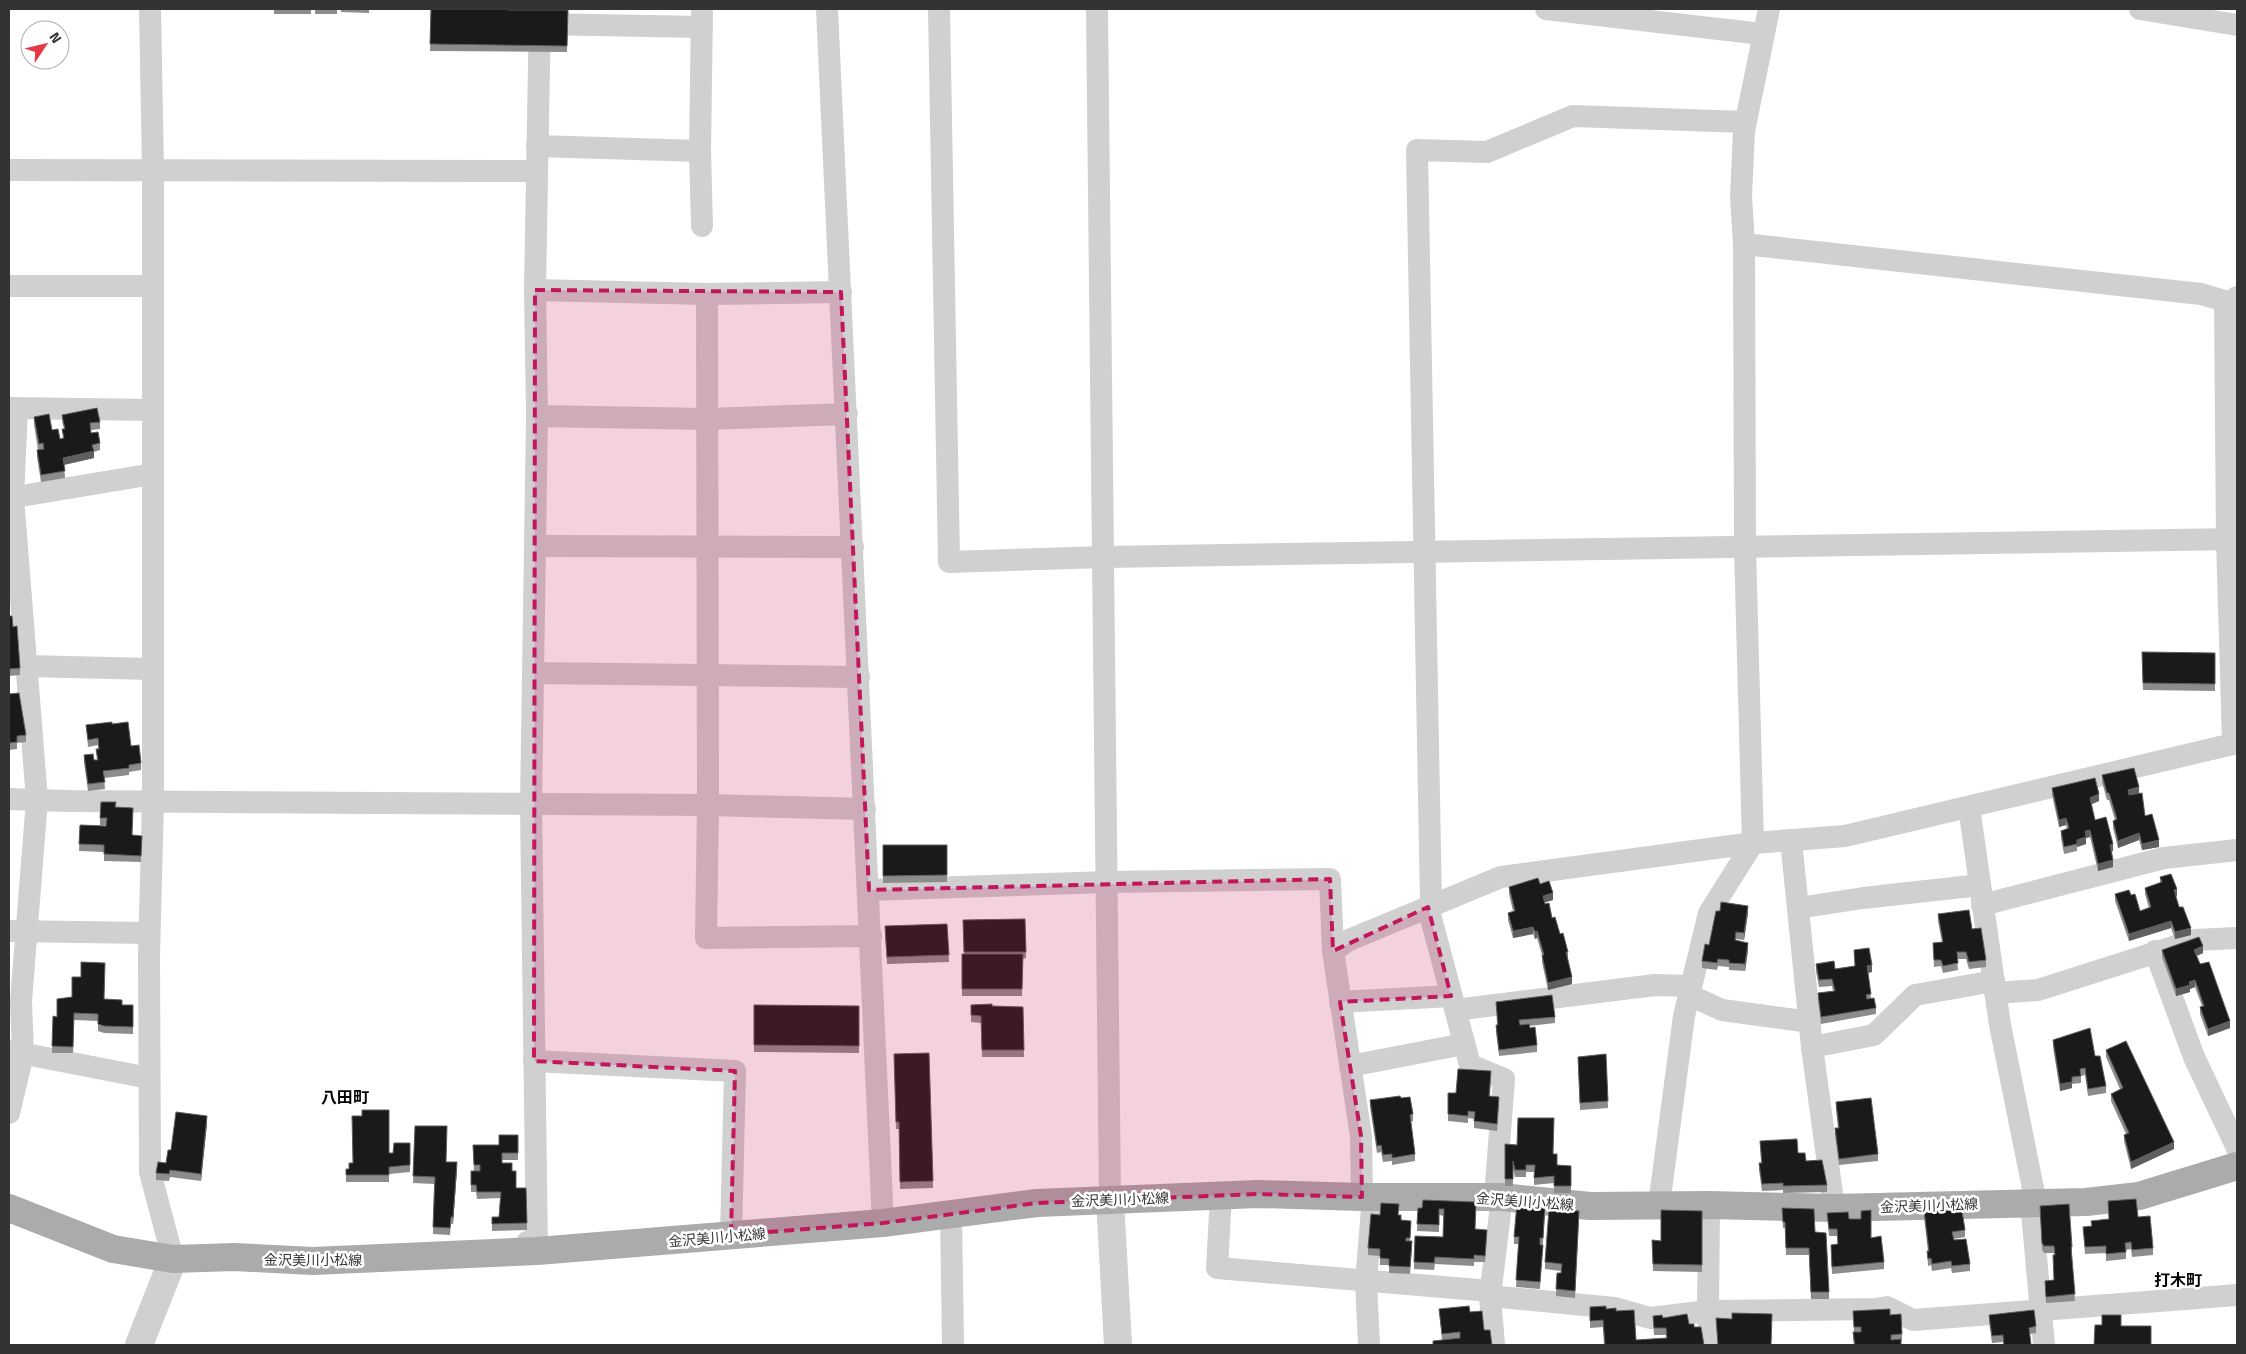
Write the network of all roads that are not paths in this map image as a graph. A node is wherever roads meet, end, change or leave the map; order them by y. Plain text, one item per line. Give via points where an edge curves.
1 (150, 9) edge
2 (827, 9) edge
3 (939, 9) edge
4 (1097, 9) edge
5 (1546, 9) edge
6 (1769, 9) edge
7 (2140, 9) edge
8 (540, 16) edge
9 (702, 18) edge
10 (2237, 25) edge
11 (1762, 34) junction
12 (1746, 122) junction
13 (537, 146) junction
14 (700, 152) junction
15 (9, 170) edge
16 (153, 171) junction
17 (536, 171) junction
18 (702, 226) dead end
19 (1744, 244) junction
20 (9, 286) edge
21 (153, 286) junction
22 (535, 290) junction
23 (840, 292) junction
24 (707, 294) junction
25 (2231, 299) edge
26 (13, 408) edge
27 (153, 410) junction
28 (847, 414) junction
29 (537, 416) junction
30 (707, 419) junction
31 (153, 474) junction
32 (11, 498) edge
33 (2232, 539) edge
34 (535, 546) junction
35 (709, 547) junction
36 (853, 547) junction
37 (1745, 548) junction
38 (1424, 552) junction
39 (1104, 557) junction
40 (153, 669) junction
41 (533, 673) junction
42 (21, 676) edge
43 (708, 676) junction
44 (859, 677) junction
45 (2235, 742) edge
46 (9, 799) edge
47 (37, 800) junction
48 (153, 802) junction
49 (531, 805) junction
50 (708, 805) junction
51 (1968, 807) junction
52 (865, 809) junction
53 (1791, 840) junction
54 (1752, 844) junction
55 (2237, 850) edge
56 (1106, 882) junction
57 (869, 890) junction
58 (1981, 895) junction
59 (1429, 906) junction
60 (1798, 908) junction
61 (18, 931) edge
62 (150, 933) junction
63 (871, 936) junction
64 (2237, 938) edge
65 (1333, 951) junction
66 (2155, 951) junction
67 (1994, 987) junction
68 (1690, 990) junction
69 (1340, 1002) junction
70 (1453, 1003) junction
71 (1810, 1022) junction
72 (1464, 1044) junction
73 (1812, 1047) junction
74 (16, 1052) edge
75 (534, 1061) junction
76 (1350, 1066) junction
77 (149, 1078) junction
78 (9, 1113) edge
79 (2237, 1148) edge
80 (2237, 1166) edge
81 (1221, 1195) junction
82 (1368, 1197) junction
83 (1498, 1197) junction
84 (1110, 1200) junction
85 (2032, 1203) junction
86 (1659, 1205) junction
87 (1709, 1205) junction
88 (9, 1208) edge
89 (1834, 1208) junction
90 (951, 1214) junction
91 (883, 1223) junction
92 (731, 1236) junction
93 (532, 1247) junction
94 (173, 1258) junction
95 (1366, 1282) junction
96 (1490, 1294) junction
97 (2237, 1295) edge
98 (1708, 1311) junction
99 (2041, 1312) junction
100 (139, 1345) edge
101 (954, 1345) edge
102 (1118, 1345) edge
103 (1369, 1345) edge
104 (1494, 1345) edge
105 (1710, 1345) edge
106 (2044, 1345) edge

1 - 16 street
2 - 23 street
3 - 39 street via 949,562
4 - 39 street
5 - 11 street
6 - 11 street
7 - 10 street
8 - 9 street
8 - 13 street
9 - 14 street
11 - 12 street
12 - 19 street via 1741,196
12 - 38 street via 1573,116 1487,152 1417,150
13 - 14 street
13 - 17 street
14 - 18 street
15 - 16 street
16 - 17 street
16 - 21 street
17 - 22 street
19 - 25 street
19 - 37 street
20 - 21 street
21 - 27 street
22 - 24 street
22 - 29 street
23 - 24 street
23 - 28 street
24 - 30 street
25 - 33 street
26 - 27 street
26 - 32 street
27 - 31 street
28 - 30 street
28 - 36 street
29 - 30 street
29 - 34 street
30 - 35 street
31 - 32 street
31 - 40 street
32 - 42 street
33 - 37 street
33 - 45 street
34 - 35 street
34 - 41 street
35 - 36 street
35 - 43 street
36 - 44 street
37 - 38 street
37 - 54 street
38 - 39 street
38 - 59 street
39 - 56 street
40 - 42 street
40 - 48 street
41 - 43 street
41 - 49 street
42 - 47 street
43 - 44 street
43 - 50 street
44 - 52 street
45 - 51 street
46 - 47 street
47 - 48 street
47 - 61 street
48 - 49 street
48 - 62 street
49 - 50 street
49 - 75 street
50 - 52 street
50 - 63 street via 706,938
51 - 53 street via 1844,836
51 - 58 street
52 - 57 street
53 - 54 street
53 - 60 street
54 - 59 street via 1501,877
54 - 68 street via 1708,913
55 - 58 street via 2164,858
56 - 57 street
56 - 65 street via 1330,879
56 - 84 street
57 - 63 street
58 - 60 street via 1863,898
58 - 67 street
59 - 65 street via 1349,940
59 - 70 street
60 - 71 street
61 - 62 street
61 - 74 street via 21,1001
62 - 77 street
63 - 91 street
64 - 66 street via 2195,940
65 - 69 street
66 - 67 street via 2038,990
66 - 79 street via 2194,1057
67 - 73 street via 1915,995 1874,1035
67 - 85 street
68 - 70 street via 1655,985
68 - 71 street via 1722,1010
68 - 86 street
69 - 70 street
69 - 76 street
70 - 72 street
71 - 73 street
72 - 76 street
72 - 83 street via 1470,1065 1504,1079
73 - 89 street
74 - 77 street
74 - 78 street
75 - 92 street via 735,1071
75 - 93 street
76 - 82 street
77 - 94 street via 150,1172
80 - 85 main road, 金沢美川小松線 via 2138,1196 2086,1202
81 - 82 main road, 金沢美川小松線
81 - 84 main road, 金沢美川小松線
81 - 95 street via 1217,1268
82 - 83 main road, 金沢美川小松線
82 - 95 street
83 - 86 main road, 金沢美川小松線 via 1590,1206
83 - 96 street
84 - 90 main road, 金沢美川小松線 via 1037,1203
84 - 102 street
85 - 89 main road, 金沢美川小松線
85 - 99 street
86 - 87 main road, 金沢美川小松線
87 - 89 main road, 金沢美川小松線
87 - 98 street
88 - 94 main road, 金沢美川小松線 via 112,1249
90 - 91 main road, 金沢美川小松線
90 - 101 street
91 - 92 main road, 金沢美川小松線
92 - 93 main road, 金沢美川小松線
93 - 94 main road, 金沢美川小松線 via 313,1262
94 - 100 street
95 - 96 street
95 - 103 street
96 - 98 street via 1615,1308 1650,1318
96 - 104 street
97 - 99 street
98 - 99 street via 1886,1307 1913,1320
98 - 105 street
99 - 106 street

